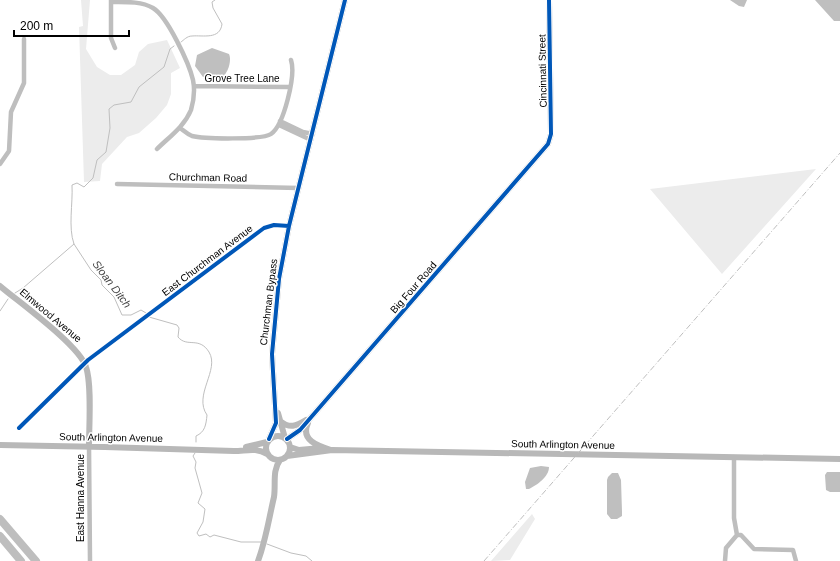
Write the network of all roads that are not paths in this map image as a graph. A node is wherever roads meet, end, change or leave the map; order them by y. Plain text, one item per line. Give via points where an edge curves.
1 (346, 0) edge
2 (549, 0) edge
3 (111, 1) edge
4 (24, 39) dead end
5 (115, 48) dead end
6 (291, 60) dead end
7 (194, 86) junction
8 (289, 87) junction
9 (280, 123) junction
10 (180, 128) junction
11 (312, 137) junction
12 (549, 142) joint
13 (157, 149) dead end
14 (0, 164) edge
15 (117, 184) dead end
16 (299, 188) junction
17 (290, 226) junction
18 (0, 286) edge
19 (85, 363) junction
20 (272, 380) junction
21 (311, 418) junction
22 (280, 421) junction
23 (19, 428) dead end
24 (300, 430) junction
25 (286, 439) junction
26 (268, 441) junction
27 (0, 445) edge
28 (89, 446) junction
29 (290, 446) junction
30 (325, 448) junction
31 (222, 449) junction
32 (332, 450) junction
33 (268, 455) junction
34 (287, 456) junction
35 (734, 457) junction
36 (840, 459) edge
37 (280, 460) junction
38 (271, 506) junction
39 (0, 519) edge
40 (737, 535) junction
41 (0, 536) edge
42 (21, 561) edge
43 (36, 561) edge
44 (90, 561) edge
45 (258, 561) edge
46 (725, 561) edge
47 (796, 561) edge

1 - 11 street
2 - 12 street, Cincinnati Street
3 - 5 street via 111,38
3 - 7 street via 142,4 159,12 168,24 190,71
4 - 14 street via 24,83 11,112 9,151
6 - 8 street via 293,73
7 - 8 street, Grove Tree Lane
7 - 10 street via 192,106
8 - 9 street
9 - 10 street via 272,133 264,137 194,136
9 - 11 street
10 - 13 street
11 - 16 street
12 - 21 street, Big Four Road
15 - 16 street, Churchman Road
16 - 17 street
17 - 19 street, East Churchman Avenue via 274,225 264,228
17 - 20 street, Churchman Bypass via 276,296
18 - 19 street, Elmwood Avenue via 74,348
19 - 23 street, East Churchman Avenue
19 - 28 street, East Hanna Avenue via 88,378
20 - 22 street, Churchman Bypass
20 - 26 street, Churchman Bypass via 276,423
21 - 22 street via 291,426
21 - 24 street, Big Four Road
21 - 30 street via 306,429 307,437
22 - 25 street, Churchman Bypass
24 - 25 street, Big Four Road
24 - 29 street, Big Four Road
25 - 26 street via 278,436
25 - 29 street
26 - 31 street, South Arlington Avenue
26 - 33 street via 265,448
27 - 28 street, South Arlington Avenue
28 - 31 street, South Arlington Avenue
28 - 44 street, East Hanna Avenue
29 - 30 street via 299,450
29 - 34 street
30 - 32 street
31 - 33 street, South Arlington Avenue via 257,450
32 - 34 street, South Arlington Avenue
32 - 35 street, South Arlington Avenue
33 - 37 street via 274,460
33 - 38 street via 271,464
34 - 37 street
35 - 36 street, South Arlington Avenue
35 - 40 street via 734,518
37 - 38 street via 275,468
38 - 45 street
39 - 43 highway
40 - 46 street via 726,548
40 - 47 street via 741,535 754,549 793,550
41 - 42 highway

